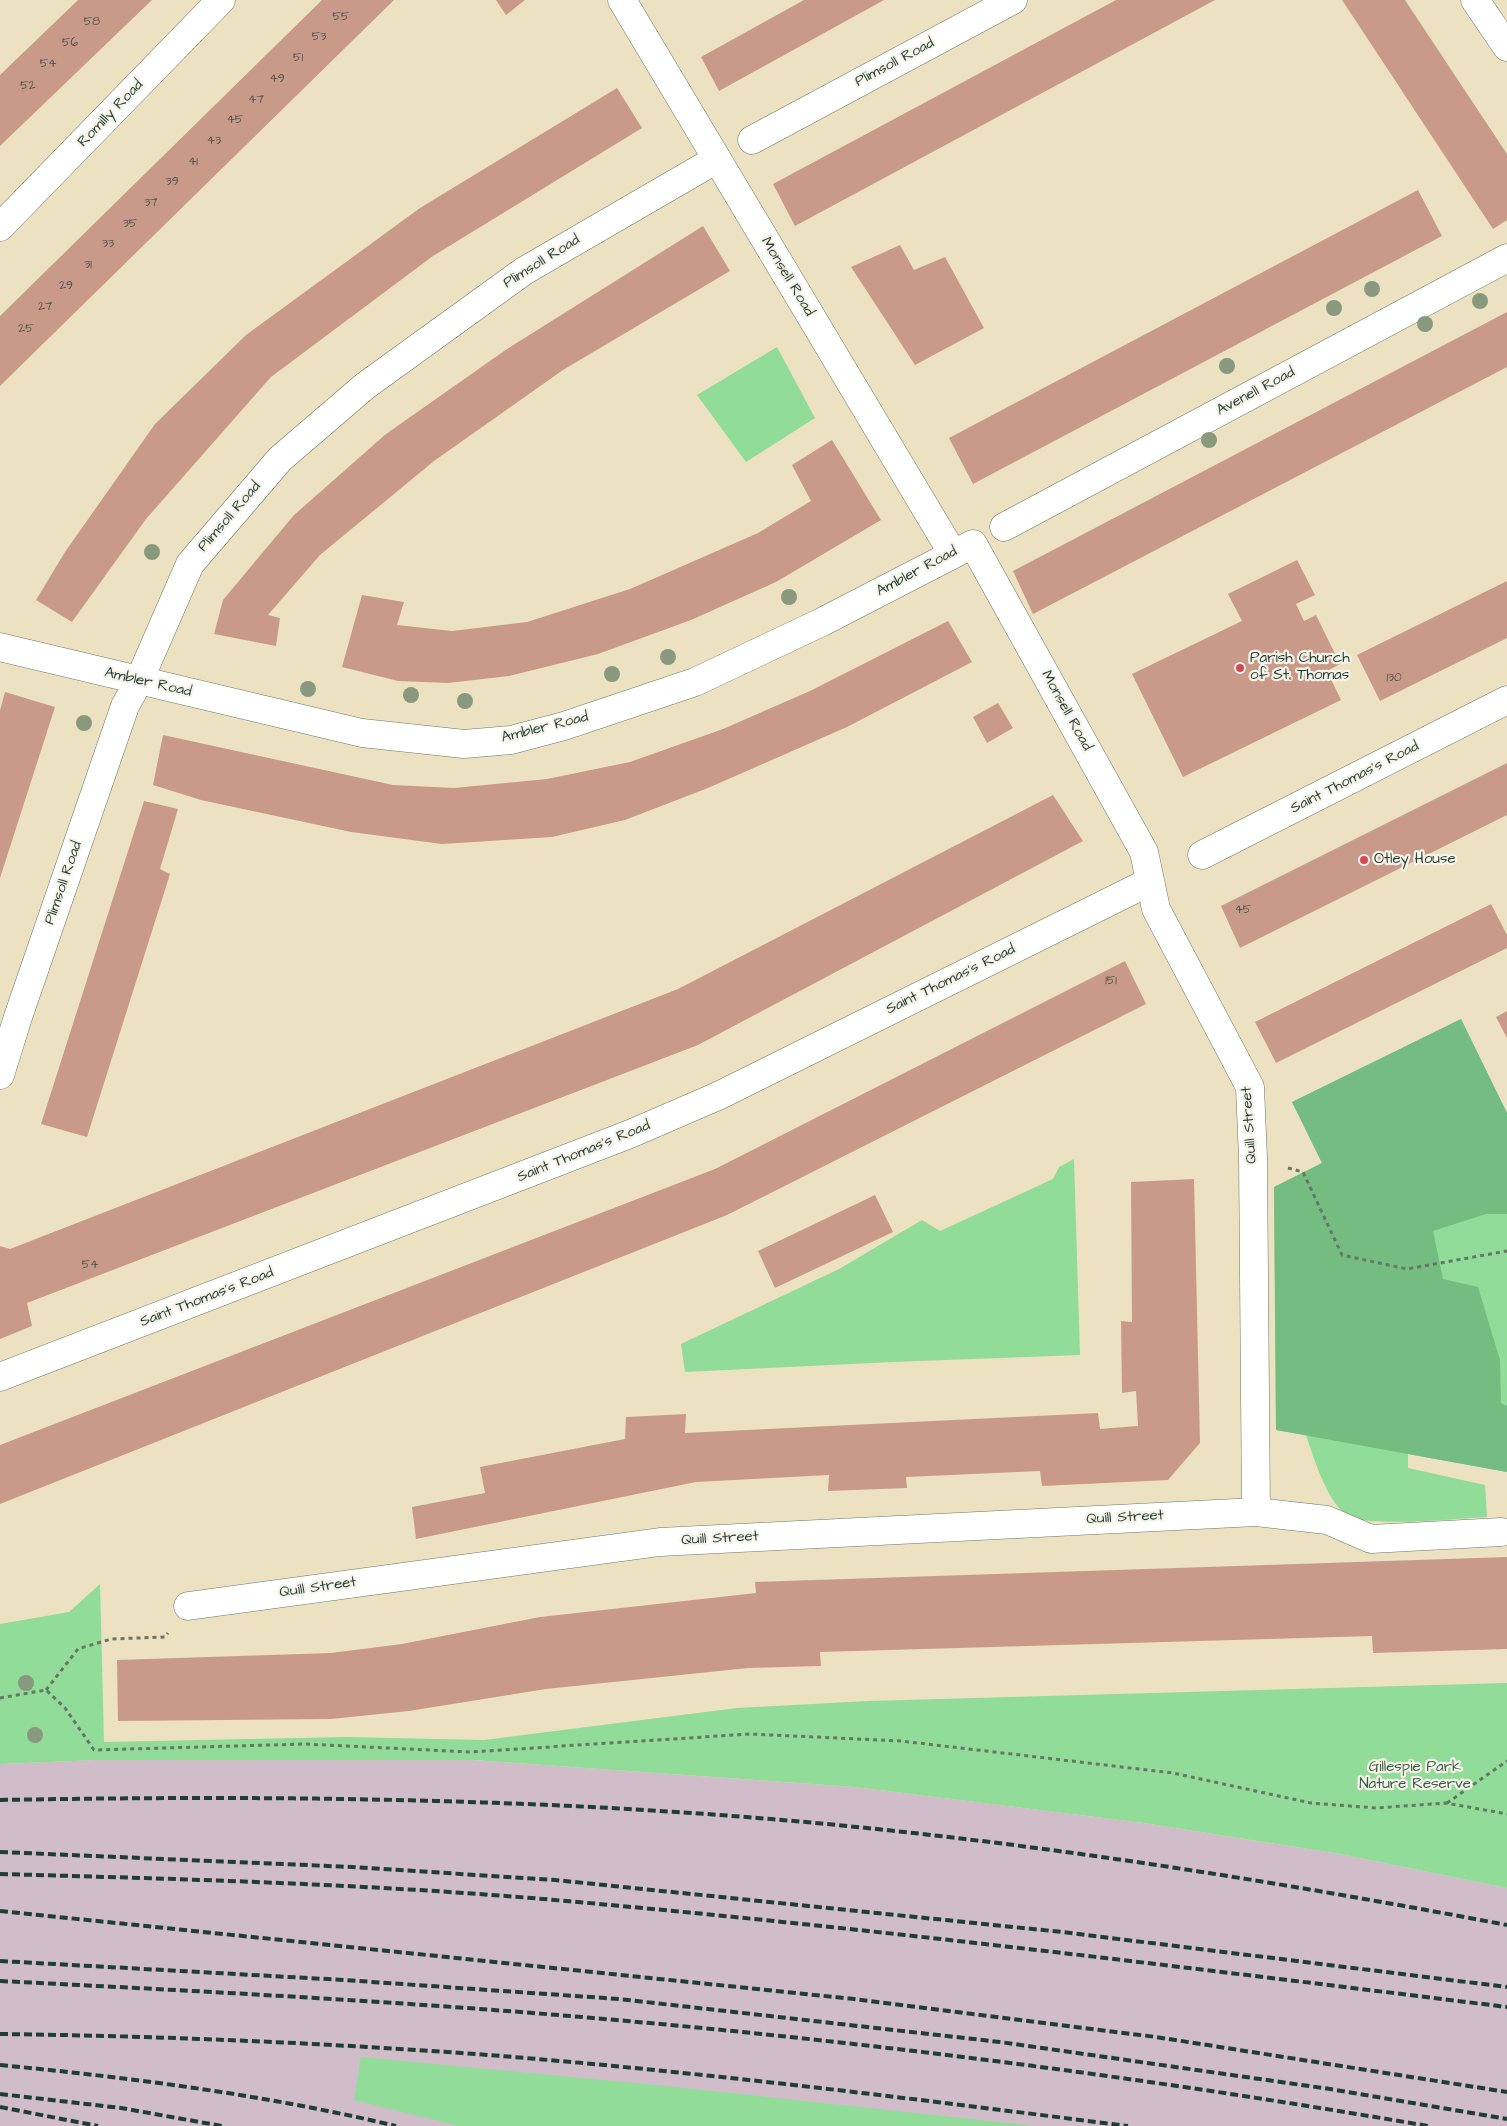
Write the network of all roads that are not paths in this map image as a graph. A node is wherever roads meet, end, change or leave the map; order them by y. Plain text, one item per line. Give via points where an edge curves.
1 (221, 0) edge
2 (622, 0) edge
3 (1475, 0) edge
4 (1009, 1) edge
5 (1507, 47) edge
6 (752, 140) dead end
7 (716, 159) junction
8 (0, 227) edge
9 (1507, 258) edge
10 (1004, 527) dead end
11 (963, 549) junction
12 (0, 647) edge
13 (139, 681) junction
14 (1507, 700) edge
15 (1202, 855) dead end
16 (1149, 882) junction
17 (9, 1018) edge
18 (0, 1075) edge
19 (0, 1377) edge
20 (1256, 1512) junction
21 (1501, 1532) dead end
22 (188, 1606) road end

1 - 8 street, Romilly Road
2 - 7 street, Monsell Road
3 - 5 street
4 - 6 street, Plimsoll Road
7 - 11 street, Monsell Road
7 - 13 street, Plimsoll Road via 524,271 365,386 280,459 190,564
9 - 10 street, Avenell Road
11 - 13 street, Ambler Road via 822,622 695,682 564,726 511,740 464,744 362,733
11 - 16 street, Monsell Road via 1144,852
12 - 13 street, Ambler Road
13 - 17 street, Plimsoll Road via 125,706
14 - 15 street, Saint Thomas's Road
16 - 19 street, Saint Thomas's Road via 718,1096
16 - 20 street, Quill Street via 1156,909 1250,1087 1254,1158
17 - 18 street, Plimsoll Road
20 - 21 street, Quill Street via 1327,1520 1371,1539
20 - 22 street, Quill Street via 660,1542

